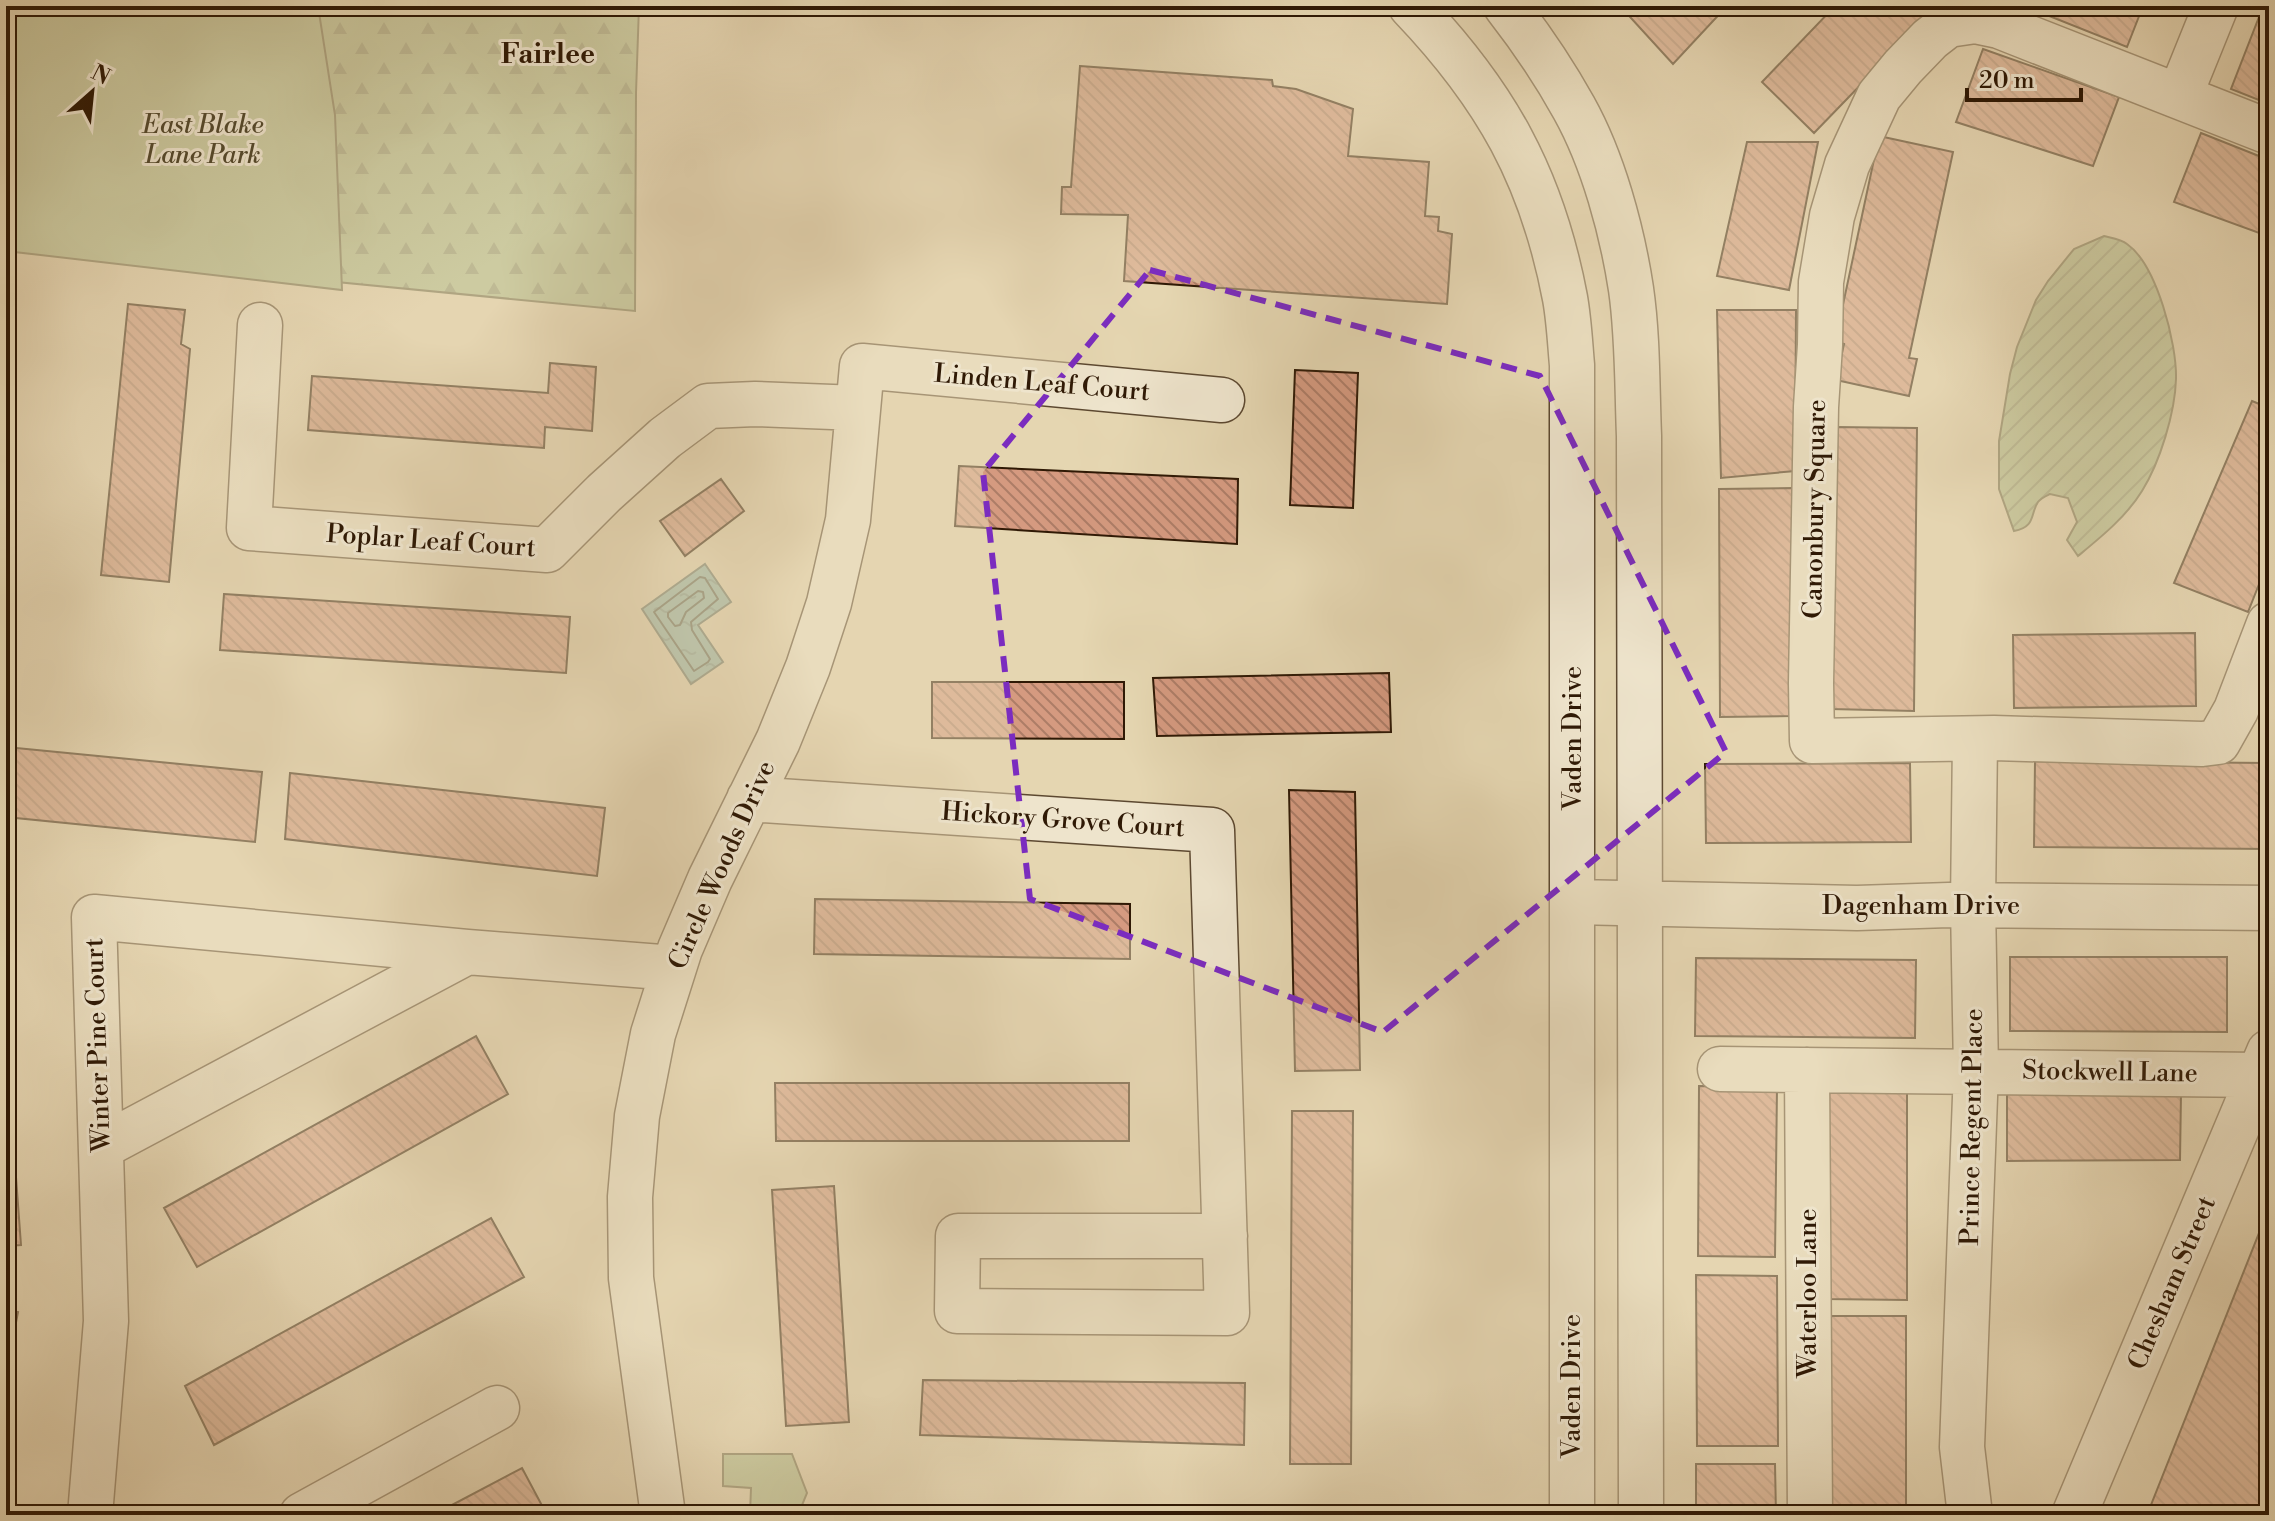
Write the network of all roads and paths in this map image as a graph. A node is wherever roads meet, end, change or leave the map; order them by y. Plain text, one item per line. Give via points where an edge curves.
1 (1412, 6) edge
2 (1506, 6) edge
3 (2216, 6) edge
4 (2180, 95) junction
5 (2269, 132) edge
6 (260, 325) dead end
7 (860, 387) junction
8 (1222, 400) dead end
9 (2269, 624) edge
10 (1975, 739) junction
11 (749, 799) junction
12 (1573, 902) junction
13 (1640, 905) junction
14 (1973, 905) junction
15 (2269, 908) edge
16 (467, 952) junction
17 (674, 968) junction
18 (2264, 1063) edge
19 (1720, 1069) dead end
20 (1807, 1070) junction
21 (1976, 1070) junction
22 (101, 1147) junction
23 (1225, 1236) junction
24 (497, 1408) dead end
25 (90, 1515) edge
26 (302, 1515) edge
27 (663, 1515) edge
28 (1572, 1515) edge
29 (1641, 1515) edge
30 (1810, 1515) edge
31 (1970, 1515) edge
32 (2074, 1515) edge

1 - 12 street, Vaden Drive via 1458,57 1512,138 1552,240 1565,301 1572,365
2 - 13 street via 1538,49 1587,136 1619,227 1631,290 1639,436
3 - 4 street
4 - 5 street, Canonbury Square
4 - 10 street, Canonbury Square via 1999,26 1975,21 1948,25 1879,96 1847,165 1821,282 1812,741
6 - 7 street, Poplar Leaf Court via 249,528 547,550 665,438 708,406
7 - 8 street, Linden Leaf Court
7 - 11 street, Circle Woods Drive via 848,520 829,603 784,727
9 - 10 street, Canonbury Square via 2218,742
10 - 14 street, Prince Regent Place
11 - 17 street, Circle Woods Drive
11 - 23 street, Hickory Grove Court via 1212,830
12 - 13 street, Dagenham Drive
12 - 28 street, Vaden Drive
13 - 14 street, Dagenham Drive
13 - 29 street
14 - 15 street, Dagenham Drive
14 - 21 street, Prince Regent Place
16 - 17 street, Winter Pine Court
16 - 22 street
16 - 22 street, Winter Pine Court via 94,917
17 - 27 street, Circle Woods Drive via 653,1034 630,1197 631,1278
18 - 21 street, Stockwell Lane
18 - 32 street, Chesham Street
19 - 20 street, Stockwell Lane
20 - 21 street, Stockwell Lane
20 - 30 street, Waterloo Lane
21 - 31 street, Prince Regent Place via 1962,1447
22 - 25 street, Winter Pine Court via 106,1321
23 - 23 street, Hickory Grove Court via 1227,1313 957,1311 958,1236
24 - 26 street

